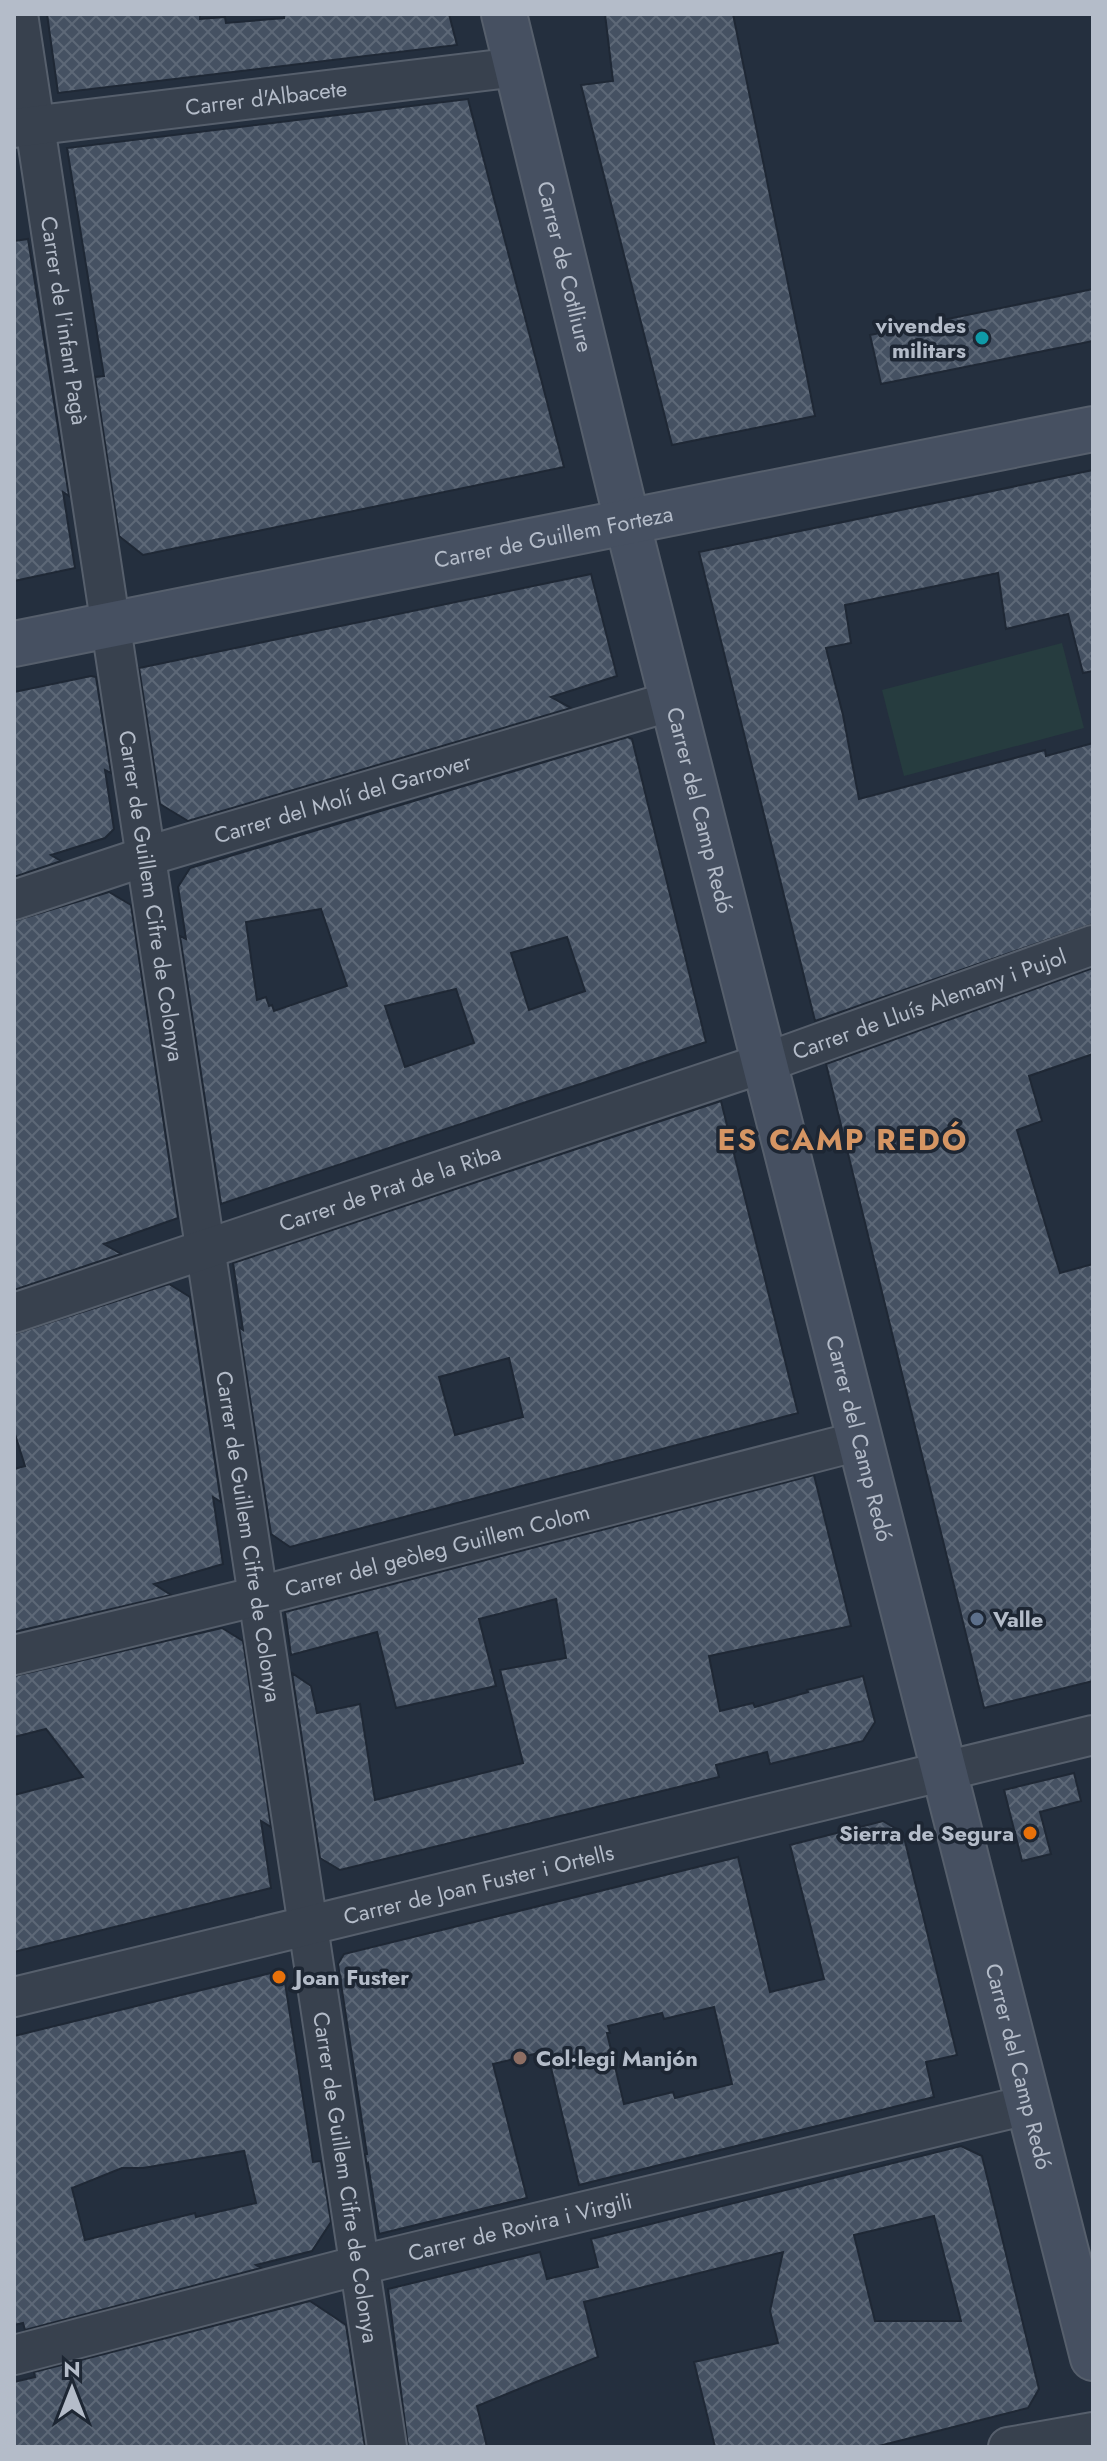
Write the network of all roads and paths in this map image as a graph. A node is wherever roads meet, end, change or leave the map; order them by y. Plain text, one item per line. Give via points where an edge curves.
1 (18, 14) edge
2 (504, 14) edge
3 (518, 67) junction
4 (24, 127) edge
5 (1093, 429) edge
6 (626, 520) junction
7 (112, 625) junction
8 (14, 644) edge
9 (672, 701) junction
10 (147, 856) junction
11 (14, 900) edge
12 (1093, 945) edge
13 (764, 1063) junction
14 (206, 1248) junction
15 (14, 1313) edge
16 (859, 1441) junction
17 (259, 1596) junction
18 (14, 1655) edge
19 (1093, 1735) edge
20 (943, 1772) junction
21 (308, 1926) junction
22 (14, 1997) edge
23 (1027, 2105) junction
24 (360, 2265) junction
25 (14, 2355) edge
26 (1093, 2358) edge
27 (1093, 2432) edge
28 (387, 2447) edge
29 (1008, 2447) edge

1 - 4 street, Carrer de l'infant Pagà
2 - 3 street, Carrer de Cotlliure
3 - 4 street, Carrer d'Albacete
3 - 6 street, Carrer de Cotlliure
4 - 7 street, Carrer de l'infant Pagà
5 - 6 street, Carrer de Guillem Forteza
6 - 7 street, Carrer de Guillem Forteza
6 - 9 street, Carrer del Camp Redó
7 - 8 street, Carrer de Guillem Forteza
7 - 10 street, Carrer de Guillem Cifre de Colonya
9 - 10 street, Carrer del Molí del Garrover
9 - 13 street, Carrer del Camp Redó
10 - 11 street, Carrer del Molí del Garrover
10 - 14 street, Carrer de Guillem Cifre de Colonya
12 - 13 street, Carrer de Lluís Alemany i Pujol
13 - 14 street, Carrer de Prat de la Riba
13 - 16 street, Carrer del Camp Redó
14 - 15 street, Carrer de Prat de la Riba
14 - 17 street, Carrer de Guillem Cifre de Colonya
16 - 17 street, Carrer del geòleg Guillem Colom
16 - 20 street, Carrer del Camp Redó
17 - 18 street, Carrer del geòleg Guillem Colom
17 - 21 street, Carrer de Guillem Cifre de Colonya
19 - 20 street, Carrer de Joan Fuster i Ortells
20 - 21 street, Carrer de Joan Fuster i Ortells
20 - 23 street, Carrer del Camp Redó
21 - 22 street, Carrer de Joan Fuster i Ortells
21 - 24 street, Carrer de Guillem Cifre de Colonya
23 - 24 street, Carrer de Rovira i Virgili
23 - 26 street, Carrer del Camp Redó
24 - 25 street, Carrer de Rovira i Virgili
24 - 28 street, Carrer de Guillem Cifre de Colonya
27 - 29 street

